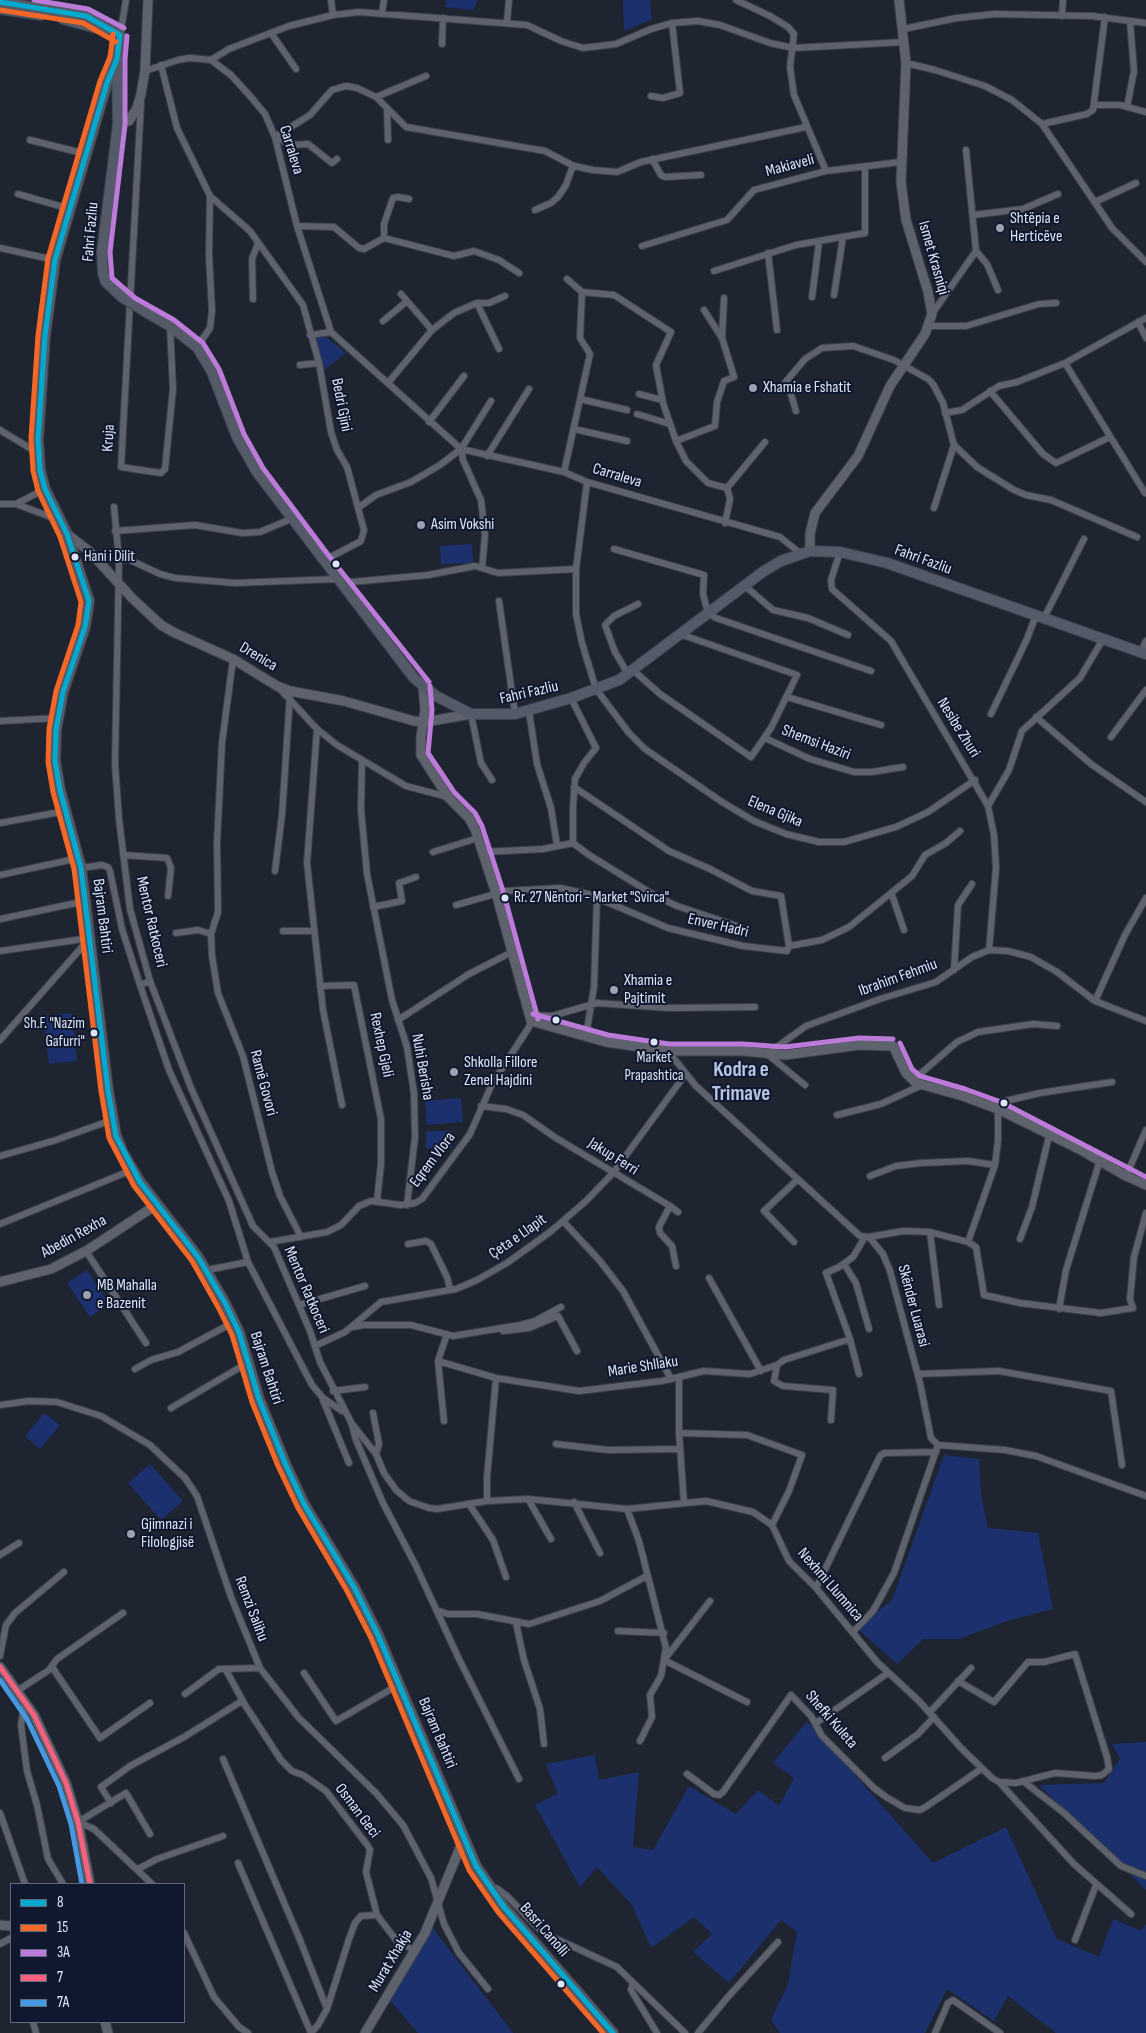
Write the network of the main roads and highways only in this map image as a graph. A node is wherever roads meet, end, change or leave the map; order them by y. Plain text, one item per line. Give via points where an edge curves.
1 (0, 2) edge
2 (0, 9) edge
3 (108, 28) junction
4 (117, 59) junction
5 (1143, 653) edge
6 (464, 1838) joint
7 (613, 2033) edge

1 - 3 main road via 86,16
2 - 3 main road
3 - 4 main road, Fahri Fazliu via 120,36
4 - 5 main road, Fahri Fazliu, bridge via 118,124 102,252 106,282 122,297 197,347 212,372 237,437 257,472 422,687 449,704 471,714 515,714 596,689 630,672 764,571 805,552 840,552 887,563
4 - 6 main road, Bajram Bahtiri via 55,260 45,336 38,453 45,489 68,534 89,600 85,627 70,668 58,718 55,760 80,863 112,1120 132,1170 207,1270 234,1322 285,1464 304,1504 354,1588 400,1684
6 - 7 main road, Basri Canolli via 490,1889

